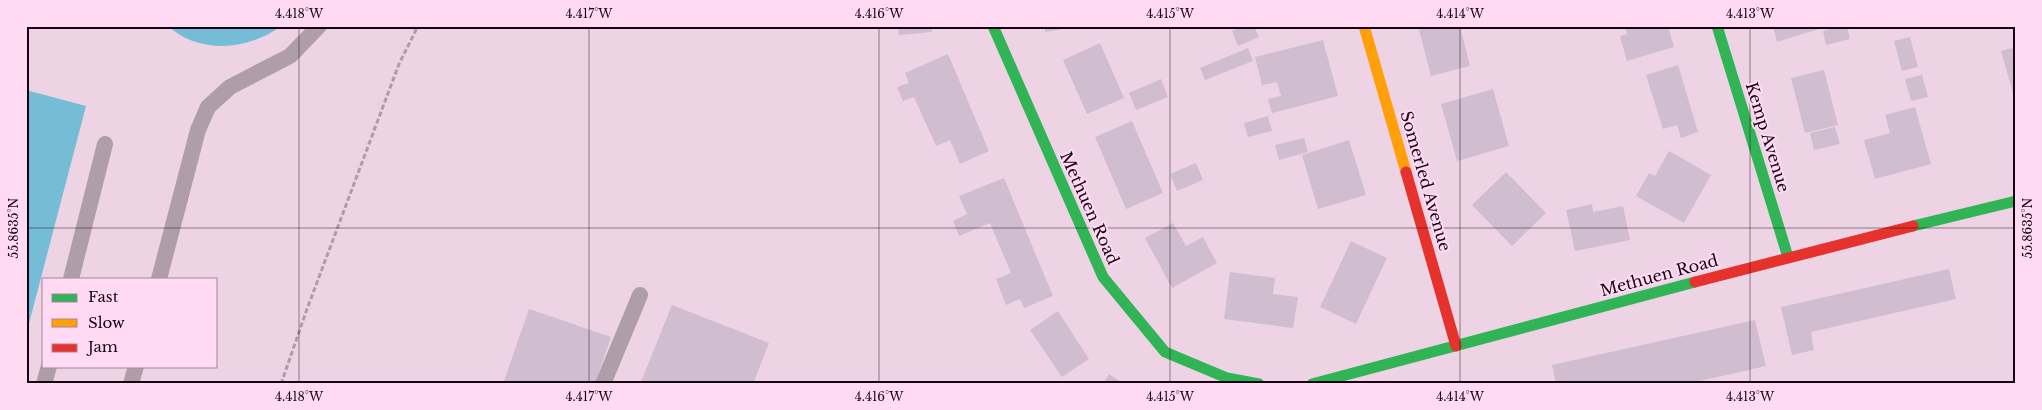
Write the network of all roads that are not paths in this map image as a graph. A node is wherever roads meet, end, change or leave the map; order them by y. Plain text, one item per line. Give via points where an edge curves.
1 (319, 26) edge
2 (993, 26) edge
3 (1364, 26) edge
4 (1718, 26) edge
5 (105, 144) dead end
6 (2016, 201) edge
7 (1788, 257) junction
8 (71, 278) edge
9 (159, 278) edge
10 (640, 295) dead end
11 (1456, 346) junction
12 (48, 368) edge
13 (135, 368) edge
14 (44, 384) edge
15 (131, 384) edge
16 (603, 384) edge
17 (1259, 384) edge
18 (1312, 384) edge

1 - 9 lane via 290,56 230,87 208,107 198,130
2 - 17 street, Methuen Road via 1102,277 1166,352 1227,378
3 - 11 street, Somerled Avenue
4 - 7 street, Kemp Avenue
5 - 8 lane
6 - 7 street, Methuen Road
7 - 11 street, Methuen Road
10 - 16 lane
11 - 18 street, Methuen Road
12 - 14 lane
13 - 15 lane

